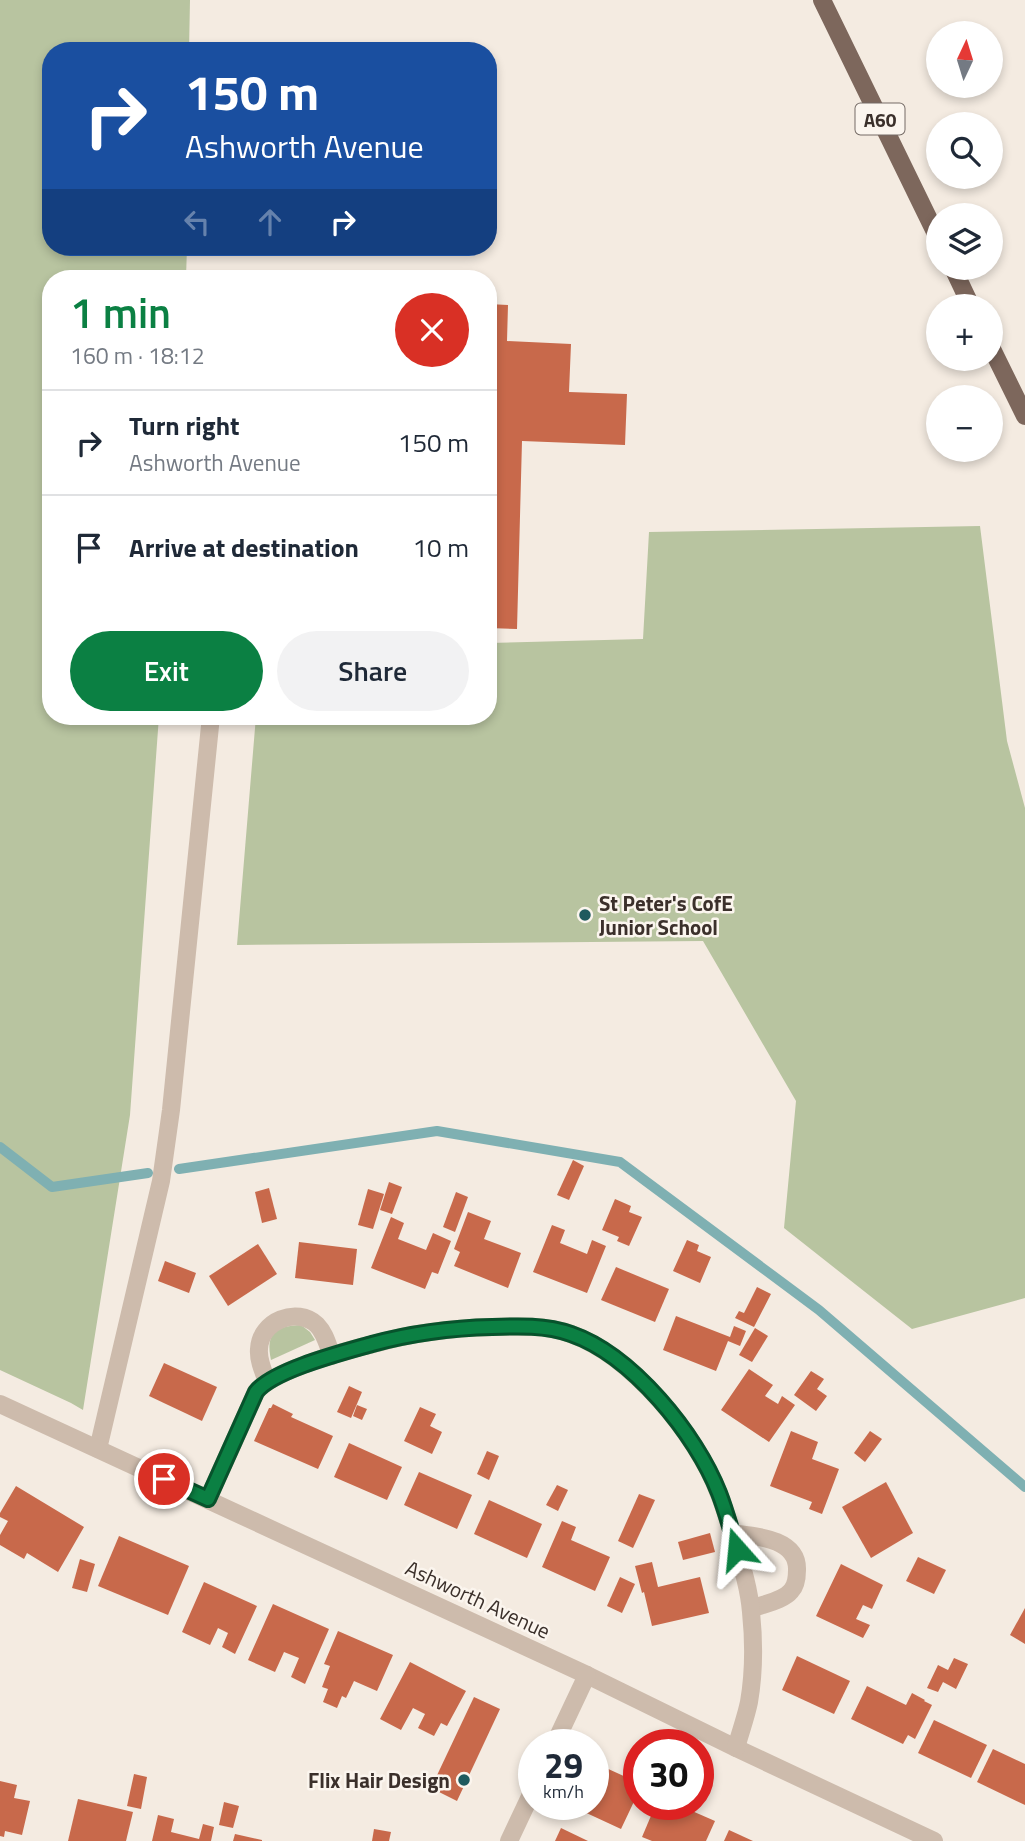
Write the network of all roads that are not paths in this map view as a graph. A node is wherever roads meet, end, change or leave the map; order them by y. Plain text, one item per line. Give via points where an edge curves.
1 (822, 0) edge
2 (926, 213) edge
3 (1003, 371) edge
4 (1025, 416) edge
5 (210, 725) edge
6 (331, 1356) junction
7 (267, 1381) junction
8 (0, 1404) edge
9 (98, 1449) junction
10 (208, 1499) junction
11 (732, 1533) junction
12 (751, 1609) junction
13 (587, 1675) junction
14 (562, 1729) edge
15 (736, 1748) junction
16 (519, 1820) edge
17 (509, 1841) edge
18 (934, 1841) edge

1 - 2 main road, A60
3 - 4 main road
5 - 9 street via 167,1141
6 - 7 street
6 - 7 street via 318,1325 294,1316 277,1320 262,1334 258,1349
6 - 11 street via 397,1337 453,1328 535,1327 592,1343 638,1378 688,1437 719,1493
7 - 10 street via 256,1392
8 - 9 street, Ashworth Avenue
9 - 10 street, Ashworth Avenue
10 - 13 street, Ashworth Avenue
11 - 12 street
11 - 12 street via 785,1546 797,1564 791,1591
12 - 15 street via 749,1703
13 - 14 street
13 - 15 street, Ashworth Avenue
15 - 18 street, Ashworth Avenue
16 - 17 street

